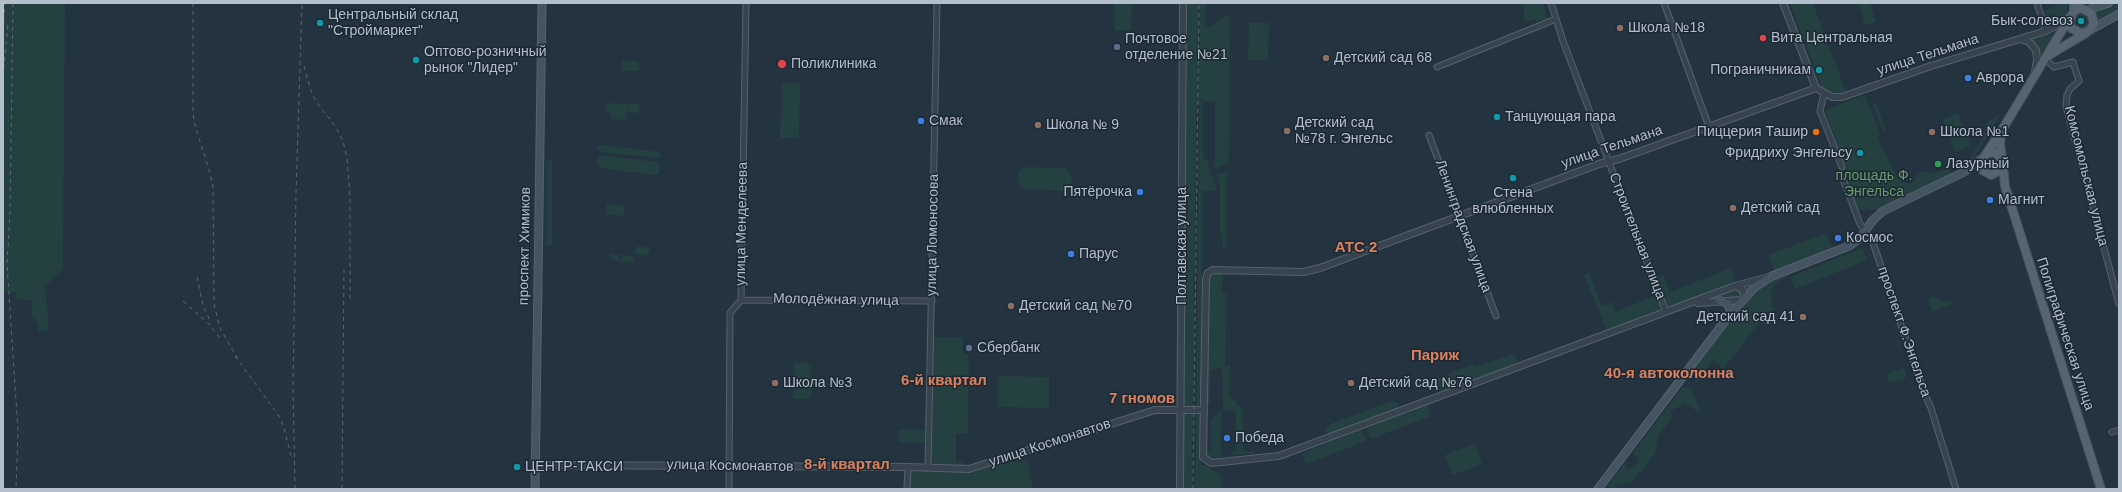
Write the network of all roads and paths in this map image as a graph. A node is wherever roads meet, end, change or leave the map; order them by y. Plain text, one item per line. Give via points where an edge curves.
1 (542, 3) edge
2 (746, 3) edge
3 (937, 3) edge
4 (1183, 3) edge
5 (1551, 3) edge
6 (1664, 3) edge
7 (1783, 3) edge
8 (2037, 3) edge
9 (2109, 3) edge
10 (2083, 7) edge
11 (2073, 10) edge
12 (2119, 14) edge
13 (1556, 20) junction
14 (2046, 31) junction
15 (2074, 31) junction
16 (2089, 31) junction
17 (2061, 32) junction
18 (2020, 40) junction
19 (2044, 58) junction
20 (1436, 67) dead end
21 (2034, 75) junction
22 (1816, 88) junction
23 (1824, 94) junction
24 (1708, 127) junction
25 (2002, 130) junction
26 (1429, 135) dead end
27 (1983, 156) junction
28 (2002, 161) junction
29 (1609, 162) junction
30 (1842, 168) dead end
31 (1964, 172) junction
32 (1987, 173) junction
33 (1843, 178) dead end
34 (2005, 186) junction
35 (1460, 216) junction
36 (1865, 232) junction
37 (1208, 273) joint
38 (1772, 276) junction
39 (1735, 286) junction
40 (1743, 299) junction
41 (741, 300) junction
42 (1720, 300) junction
43 (932, 301) junction
44 (2119, 304) edge
45 (1685, 305) junction
46 (1666, 312) junction
47 (1731, 313) junction
48 (1496, 316) dead end
49 (1181, 410) junction
50 (1204, 410) junction
51 (2119, 430) edge
52 (2112, 432) dead end
53 (535, 465) junction
54 (729, 467) junction
55 (908, 467) junction
56 (928, 467) junction
57 (535, 489) edge
58 (729, 489) edge
59 (907, 489) edge
60 (1180, 489) edge
61 (1598, 489) edge
62 (1956, 489) edge
63 (2101, 489) edge

1 - 53 main road, проспект Химиков
2 - 41 street, улица Менделеева
3 - 43 street, улица Ломоносова
4 - 49 street, Полтавская улица
5 - 13 street, Строительная улица
6 - 24 street
7 - 22 street
8 - 14 street
9 - 10 main road, улица Тельмана
10 - 11 main road, улица Тельмана
10 - 16 main road via 2094,19
11 - 14 street, улица Тельмана
11 - 15 main road via 2070,25
11 - 17 main road, Полиграфическая улица
12 - 16 main road
13 - 20 street
13 - 29 street, Строительная улица
14 - 17 street, улица Тельмана
14 - 18 street, улица Тельмана
15 - 16 main road, улица Тельмана via 2082,34
15 - 17 street, улица Тельмана
16 - 19 main road, Полиграфическая улица
17 - 19 main road, Полиграфическая улица
18 - 21 street via 2029,42 2036,50 2037,66
18 - 23 street, улица Тельмана via 1932,66 1842,97
19 - 21 main road, Полиграфическая улица
19 - 44 street, Комсомольская улица via 2054,67 2073,62 2079,81 2070,89 2066,106
21 - 25 main road, Полиграфическая улица
22 - 23 street, улица Тельмана
22 - 24 street, улица Тельмана
23 - 30 street via 1820,111
24 - 29 street, улица Тельмана
25 - 27 main road, Полиграфическая улица
25 - 28 main road, Полиграфическая улица
26 - 35 street, Ленинградская улица
27 - 28 main road via 1994,152
27 - 31 main road
27 - 32 main road via 1980,167
28 - 32 main road via 1998,173
28 - 34 main road, Полиграфическая улица
29 - 35 street, улица Тельмана
29 - 46 street, Строительная улица
31 - 32 main road
31 - 36 main road via 1883,211
32 - 34 main road
33 - 36 street, проспект Ф.Энгельса
34 - 63 main road, Полиграфическая улица
35 - 37 street, улица Тельмана via 1304,272 1214,270
35 - 48 street, Ленинградская улица
36 - 38 main road via 1849,246
36 - 62 street, проспект Ф.Энгельса via 1872,240 1931,408
37 - 50 street, Полтавская улица
38 - 39 street
38 - 40 main road via 1758,284
39 - 40 street via 1742,289
39 - 45 street
40 - 42 street
40 - 47 main road
41 - 43 street, Молодёжная улица
41 - 54 street, улица Менделеева via 730,313
42 - 45 street
42 - 47 main road via 1728,304
43 - 56 street, улица Ломоносова
45 - 46 street
46 - 50 street, Полтавская улица via 1279,456 1211,464 1205,460 1203,453
47 - 61 main road
49 - 50 street, улица Космонавтов
49 - 56 street, улица Космонавтов via 1155,410 969,469
49 - 60 street, Полтавская улица
51 - 52 street
53 - 54 street, улица Космонавтов
53 - 57 main road, проспект Химиков
54 - 55 street, улица Космонавтов
54 - 58 street, улица Менделеева
55 - 56 street, улица Космонавтов
55 - 59 street

